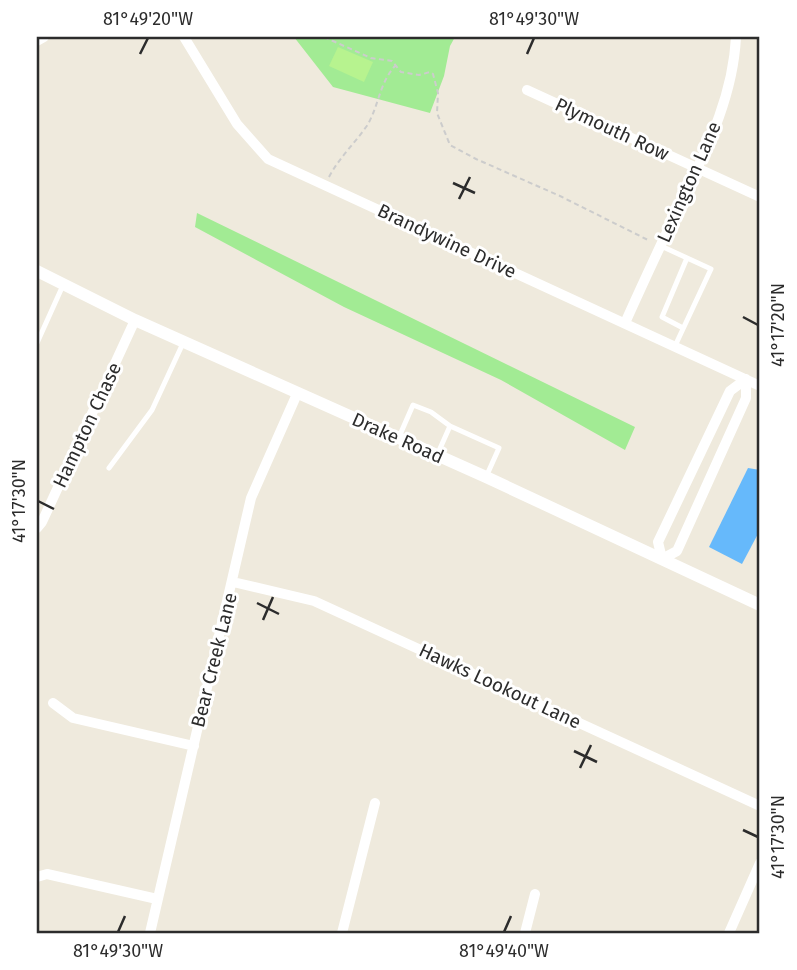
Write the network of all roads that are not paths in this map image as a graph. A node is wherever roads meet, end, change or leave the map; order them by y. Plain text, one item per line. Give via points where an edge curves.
1 (44, 37) edge
2 (184, 37) edge
3 (736, 37) edge
4 (37, 41) edge
5 (527, 90) dead end
6 (697, 167) junction
7 (760, 197) edge
8 (661, 246) junction
9 (687, 258) junction
10 (37, 271) edge
11 (64, 284) junction
12 (135, 320) junction
13 (625, 323) junction
14 (683, 328) junction
15 (184, 341) junction
16 (37, 343) edge
17 (675, 346) junction
18 (746, 379) junction
19 (760, 386) edge
20 (297, 394) junction
21 (450, 426) junction
22 (398, 438) junction
23 (437, 455) junction
24 (109, 468) dead end
25 (486, 477) junction
26 (37, 528) edge
27 (662, 559) junction
28 (233, 582) junction
29 (760, 605) edge
30 (53, 703) dead end
31 (194, 746) junction
32 (375, 803) dead end
33 (760, 806) edge
34 (760, 863) edge
35 (37, 877) edge
36 (534, 894) dead end
37 (157, 898) junction
38 (150, 933) edge
39 (342, 933) edge
40 (525, 933) edge
41 (729, 933) edge

1 - 4 street
2 - 13 street, Brandywine Drive via 237,124 268,159
3 - 6 street, Lexington Lane via 727,97
5 - 6 street, Plymouth Row
6 - 7 street, Plymouth Row
6 - 8 street, Lexington Lane
8 - 9 lane
8 - 13 street, Lexington Lane
9 - 14 lane via 662,317
9 - 14 lane via 711,269
10 - 11 street, Drake Road
11 - 12 street, Drake Road
11 - 16 lane
12 - 15 street, Drake Road
12 - 26 street, Hampton Chase
13 - 17 street, Brandywine Drive
14 - 17 lane
15 - 20 street, Drake Road
15 - 24 lane via 152,410
17 - 18 street, Brandywine Drive
18 - 19 street, Brandywine Drive
18 - 27 street via 746,398 677,551
18 - 27 street via 730,391 658,541
20 - 22 street, Drake Road
20 - 28 street, Bear Creek Lane via 251,498
21 - 22 lane via 413,405
21 - 23 lane
21 - 25 lane via 499,448
22 - 23 street, Drake Road
23 - 25 street, Drake Road
25 - 27 street, Drake Road
27 - 29 street, Drake Road
28 - 31 street, Bear Creek Lane
28 - 33 street, Hawks Lookout Lane via 314,601
30 - 31 street via 73,719
31 - 37 street, Bear Creek Lane
32 - 39 street
34 - 41 street
35 - 37 street via 47,874
36 - 40 street
37 - 38 street, Bear Creek Lane

